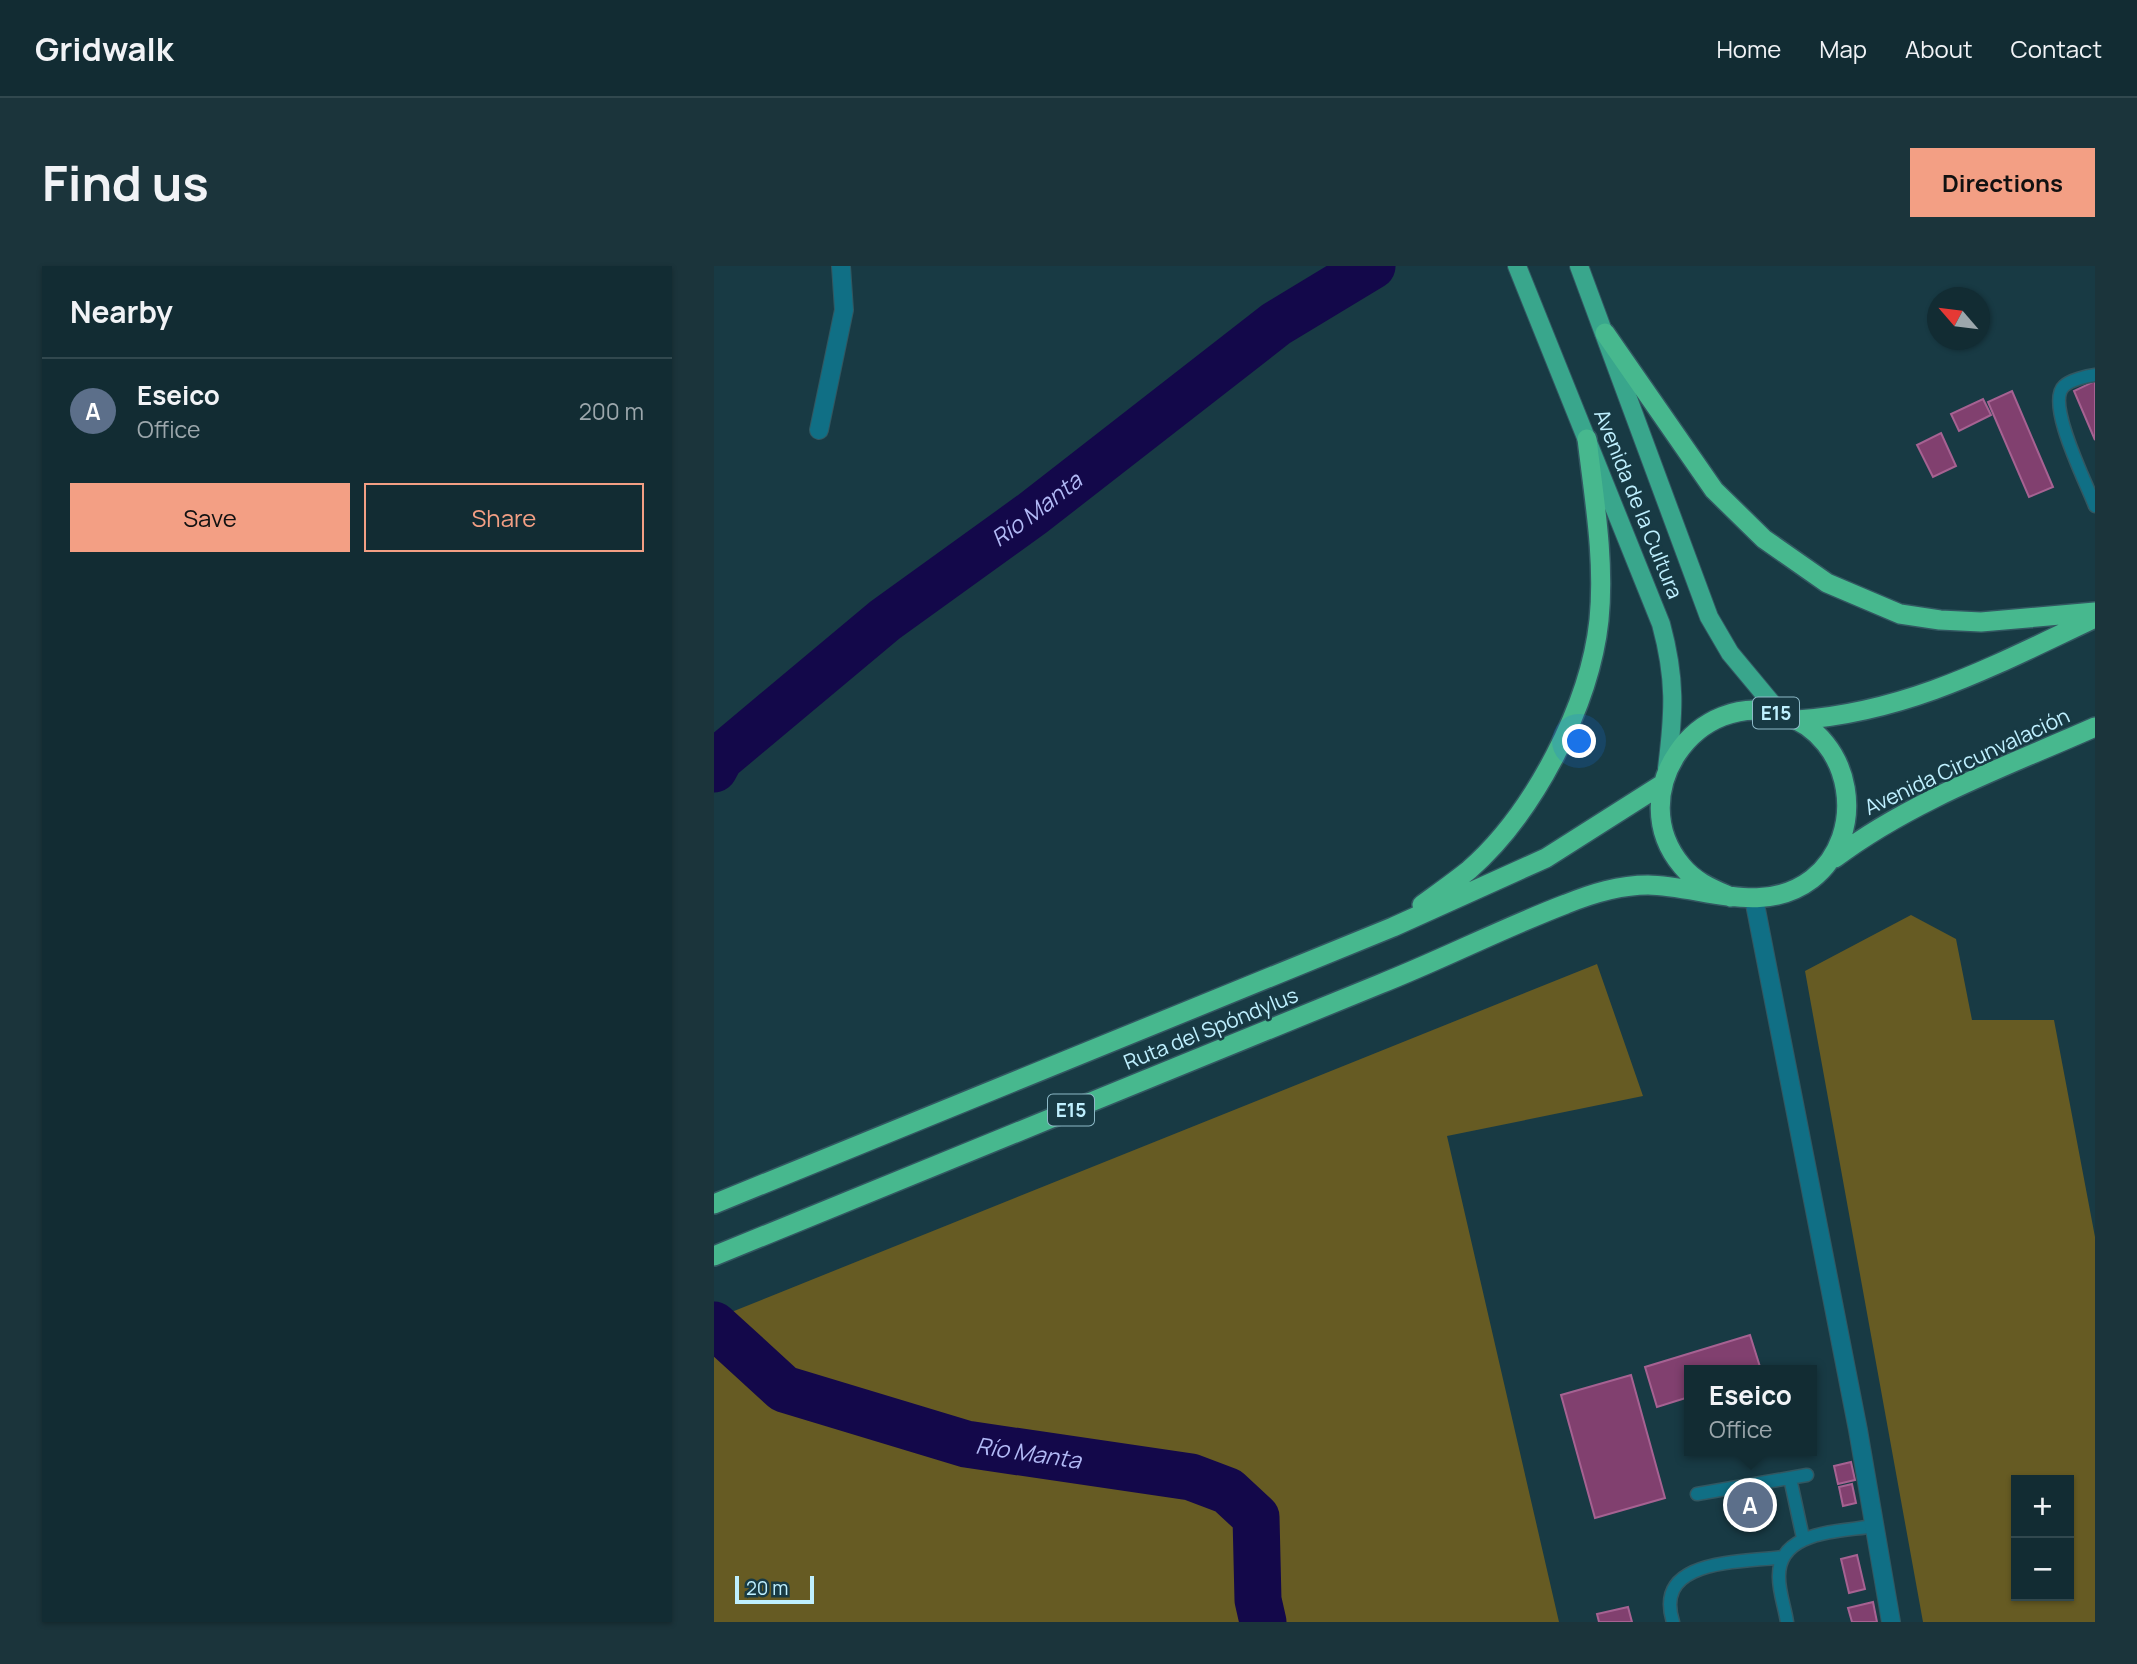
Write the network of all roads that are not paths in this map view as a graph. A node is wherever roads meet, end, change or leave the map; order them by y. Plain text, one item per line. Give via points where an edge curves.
1 (841, 266) edge
2 (1518, 267) edge
3 (1580, 267) edge
4 (1605, 333) junction
5 (2095, 374) edge
6 (819, 430) dead end
7 (1587, 439) junction
8 (2095, 506) edge
9 (2095, 612) edge
10 (2095, 618) edge
11 (1788, 717) junction
12 (2095, 727) edge
13 (1664, 776) junction
14 (1826, 865) junction
15 (1731, 897) junction
16 (1755, 899) junction
17 (1393, 927) junction
18 (714, 1203) edge
19 (714, 1256) edge
20 (1807, 1475) dead end
21 (1790, 1478) junction
22 (1697, 1494) dead end
23 (1874, 1526) junction
24 (1802, 1538) junction
25 (1783, 1557) junction
26 (1672, 1622) edge
27 (1787, 1622) edge
28 (1891, 1622) edge

1 - 6 street via 844,310
2 - 7 main road, Avenida de la Cultura
3 - 4 main road, Avenida de la Cultura
4 - 9 highway via 1714,490 1764,540 1827,583 1900,614 1940,620 1981,622
4 - 11 main road, Avenida de la Cultura via 1709,617 1730,653
5 - 8 lane via 2064,386 2058,413
7 - 13 main road, Avenida de la Cultura via 1657,613 1672,665 1674,699
7 - 17 highway via 1598,541 1599,620 1583,691 1553,758 1514,820 1470,869
10 - 11 highway, E15 via 1928,693 1879,709
11 - 13 highway, E15 via 1753,709 1713,720 1681,744
11 - 14 highway, E15 via 1820,736 1837,758 1846,785 1847,814 1841,841
12 - 14 highway, Avenida Circunvalación / E15 via 1934,799 1864,836
13 - 15 highway, E15 via 1660,814 1672,851 1682,867 1705,886
13 - 17 highway, Ruta del Spóndylus / E15 via 1546,858
14 - 16 highway, E15 via 1793,890
15 - 16 highway, E15
15 - 19 highway, Ruta del Spóndylus / E15 via 1645,885 1604,889
16 - 23 street
17 - 18 highway, Ruta del Spóndylus / E15
20 - 21 lane
21 - 22 lane
21 - 24 lane
23 - 24 lane
23 - 28 street
24 - 25 lane
25 - 26 lane via 1689,1571 1676,1581 1668,1597
25 - 27 lane via 1779,1578

